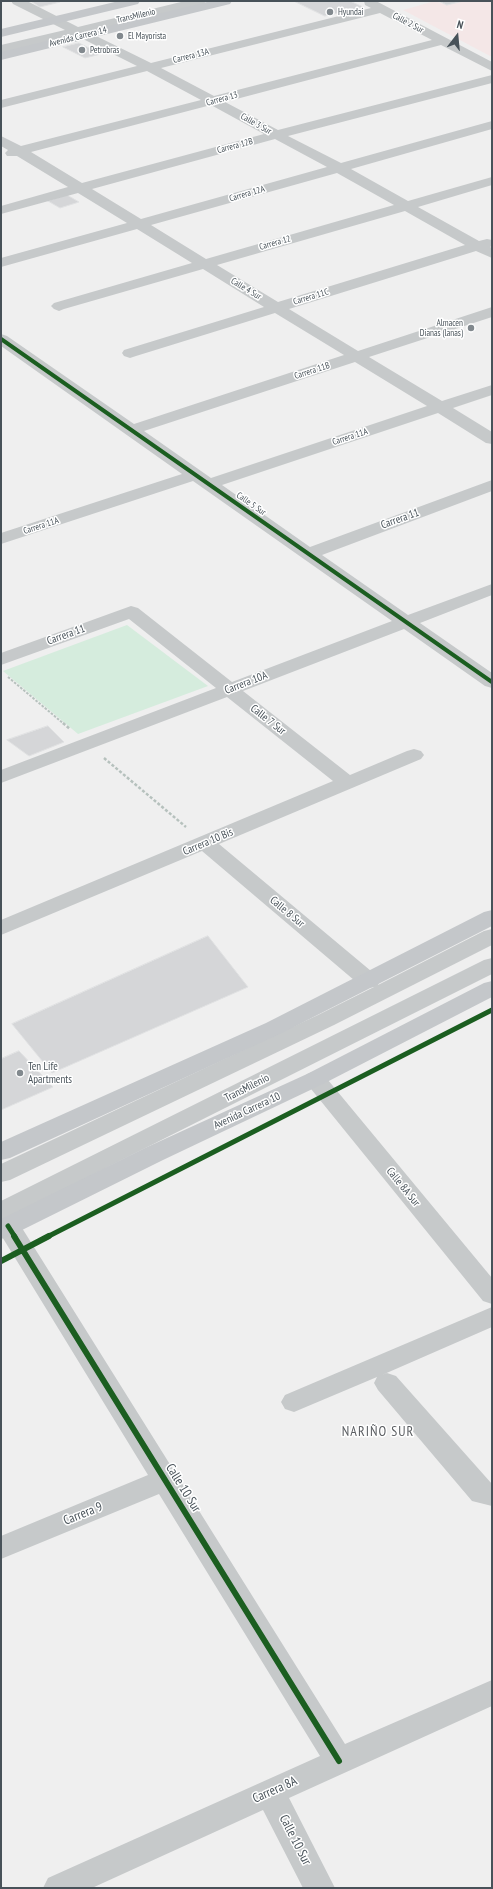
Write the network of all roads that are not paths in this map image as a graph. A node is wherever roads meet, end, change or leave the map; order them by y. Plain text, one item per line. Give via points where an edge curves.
1 (17, 1) edge
2 (134, 1) edge
3 (159, 1) edge
4 (200, 1) edge
5 (226, 1) edge
6 (366, 1) edge
7 (381, 9) junction
8 (59, 23) junction
9 (1, 33) edge
10 (81, 33) junction
11 (1, 39) edge
12 (443, 41) junction
13 (1, 48) edge
14 (1, 56) edge
15 (149, 67) junction
16 (492, 67) edge
17 (492, 79) edge
18 (213, 101) junction
19 (1, 104) edge
20 (492, 125) edge
21 (275, 135) junction
22 (1, 140) edge
23 (19, 151) junction
24 (1, 156) edge
25 (339, 168) junction
26 (492, 181) edge
27 (80, 188) junction
28 (406, 206) junction
29 (1, 210) edge
30 (139, 224) junction
31 (485, 244) edge
32 (492, 254) edge
33 (1, 263) edge
34 (204, 264) junction
35 (59, 306) dead end
36 (277, 308) junction
37 (492, 312) edge
38 (1, 339) edge
39 (21, 353) junction
40 (130, 353) dead end
41 (357, 357) junction
42 (1, 359) edge
43 (492, 390) edge
44 (440, 407) junction
45 (132, 430) junction
46 (492, 439) edge
47 (202, 479) junction
48 (492, 485) edge
49 (1, 539) edge
50 (308, 554) junction
51 (492, 589) edge
52 (131, 612) joint
53 (406, 622) junction
54 (1, 659) edge
55 (492, 682) edge
56 (229, 690) junction
57 (414, 755) dead end
58 (1, 777) edge
59 (348, 783) junction
60 (205, 843) junction
61 (492, 917) edge
62 (1, 928) edge
63 (492, 936) edge
64 (492, 965) edge
65 (369, 981) junction
66 (492, 988) edge
67 (315, 1079) junction
68 (1, 1152) edge
69 (1, 1174) edge
70 (3, 1222) edge
71 (492, 1295) edge
72 (492, 1316) edge
73 (387, 1383) dead end
74 (294, 1402) dead end
75 (165, 1480) junction
76 (492, 1495) edge
77 (1, 1548) edge
78 (492, 1692) edge
79 (339, 1761) junction
80 (270, 1792) junction
81 (59, 1888) edge
82 (319, 1888) edge

1 - 8 street, Calle 3 Sur
2 - 8 main road, Avenida Carrera 14
3 - 8 street, TransMilenio
4 - 10 street, TransMilenio
5 - 10 main road, Avenida Carrera 14
6 - 7 street, Calle 2 Sur
7 - 12 street, Calle 2 Sur
7 - 15 street, Carrera 13A
8 - 9 main road, Avenida Carrera 14
8 - 10 street, Calle 3 Sur
8 - 11 street, TransMilenio
10 - 13 street, TransMilenio
10 - 14 main road, Avenida Carrera 14
10 - 15 street, Calle 3 Sur
12 - 16 street, Calle 2 Sur
12 - 18 street, Carrera 13
15 - 18 street, Calle 3 Sur
15 - 19 street, Carrera 13A
17 - 21 street, Carrera 12B
18 - 21 street, Calle 3 Sur
18 - 23 street, Carrera 13
20 - 25 street, Carrera 12A
21 - 25 street, Calle 3 Sur
21 - 27 street, Carrera 12B
22 - 23 street, Calle 4 Sur
23 - 24 street, Carrera 13
23 - 27 street, Calle 4 Sur
25 - 28 street, Calle 3 Sur
25 - 30 street, Carrera 12A
26 - 28 street, Carrera 12
27 - 29 street, Carrera 12B
27 - 30 street, Calle 4 Sur
28 - 31 street, Calle 3 Sur
28 - 34 street, Carrera 12
30 - 33 street, Carrera 12A
30 - 34 street, Calle 4 Sur
31 - 32 street, Calle 3 Sur
31 - 36 street, Carrera 11C
34 - 35 street, Carrera 12
34 - 36 street, Calle 4 Sur
36 - 40 street, Carrera 11C
36 - 41 street, Calle 4 Sur
37 - 41 street, Carrera 11B
38 - 39 street, Calle 5 Sur
39 - 42 street
39 - 45 street, Calle 5 Sur
41 - 44 street, Calle 4 Sur
41 - 45 street, Carrera 11B
43 - 44 street, Carrera 11A
44 - 46 street, Calle 4 Sur
44 - 47 street, Carrera 11A
45 - 47 street, Calle 5 Sur
47 - 49 street, Carrera 11A
47 - 50 street, Calle 5 Sur
48 - 50 street, Carrera 11
50 - 53 street, Calle 5 Sur
51 - 53 street, Carrera 10A
52 - 54 street, Carrera 11
52 - 56 street, Calle 7 Sur
53 - 55 street, Calle 5 Sur
53 - 56 street, Carrera 10A
56 - 58 street, Carrera 10A
56 - 59 street, Calle 7 Sur
57 - 59 street, Carrera 10 Bis
59 - 60 street, Carrera 10 Bis
60 - 62 street, Carrera 10 Bis
60 - 65 street, Calle 8 Sur
61 - 65 main road
63 - 69 street via 326,1020
64 - 70 street, TransMilenio
65 - 68 main road via 178,1073
66 - 67 main road, Avenida Carrera 10
67 - 70 main road, Avenida Carrera 10
67 - 71 street, Calle 8A Sur
70 - 75 street, Calle 10 Sur
72 - 74 street
73 - 76 street via 482,1492
75 - 77 street, Carrera 9
75 - 79 street, Calle 10 Sur
78 - 79 street, Carrera 8A
79 - 80 street, Carrera 8A
80 - 81 street, Carrera 8A
80 - 82 street, Calle 10 Sur

